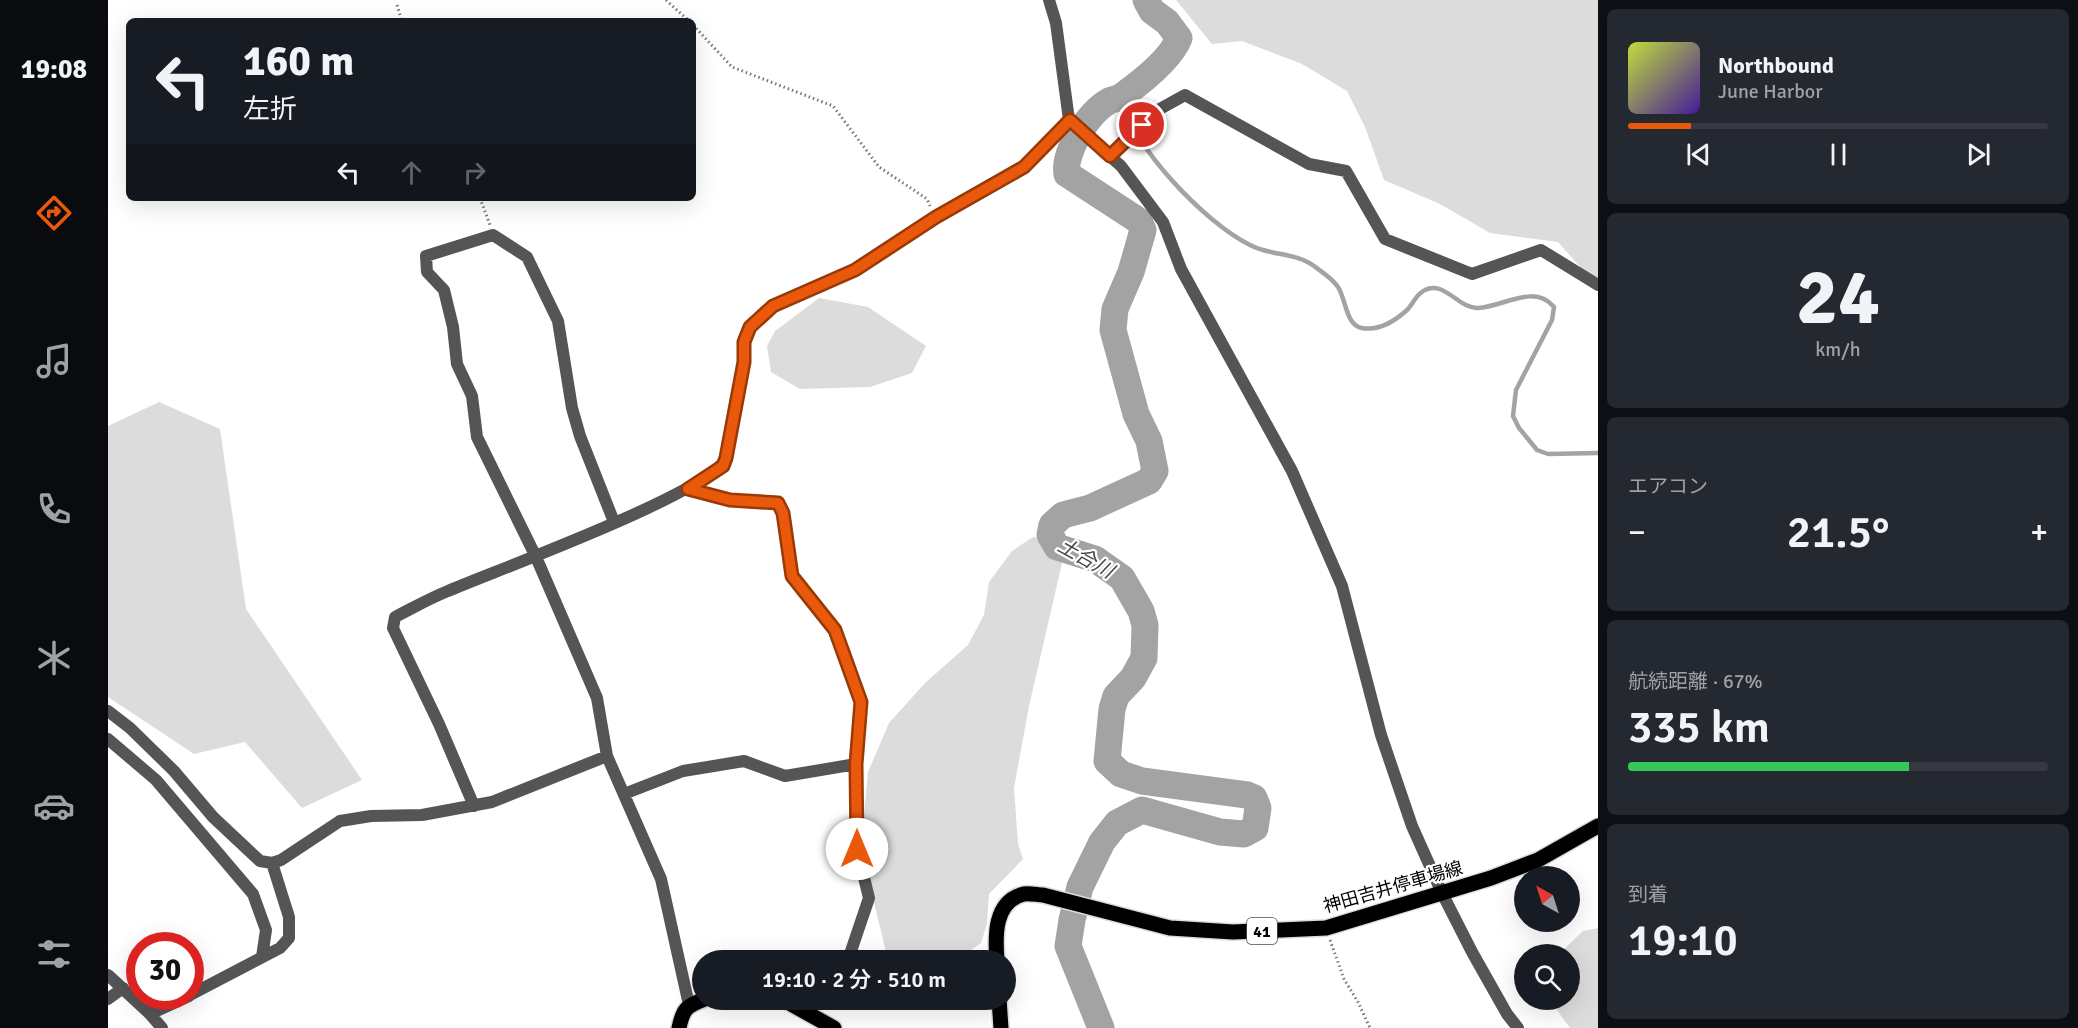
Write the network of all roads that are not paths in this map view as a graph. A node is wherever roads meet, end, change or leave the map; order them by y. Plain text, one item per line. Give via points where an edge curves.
1 (1049, 0) edge
2 (1070, 120) junction
3 (1110, 156) junction
4 (1598, 285) edge
5 (688, 489) junction
6 (614, 522) junction
7 (536, 557) junction
8 (108, 711) edge
9 (108, 739) edge
10 (608, 756) junction
11 (856, 764) junction
12 (624, 794) junction
13 (474, 806) junction
14 (1598, 826) edge
15 (272, 863) junction
16 (1442, 893) junction
17 (851, 950) edge
18 (996, 950) edge
19 (261, 957) junction
20 (108, 975) edge
21 (123, 988) junction
22 (204, 988) edge
23 (108, 999) edge
24 (692, 1004) edge
25 (689, 1005) junction
26 (159, 1010) edge
27 (802, 1010) edge
28 (1000, 1010) edge
29 (150, 1014) junction
30 (162, 1028) edge
31 (679, 1028) edge
32 (834, 1028) edge
33 (1001, 1028) edge
34 (1518, 1028) edge

1 - 2 street
2 - 3 street
2 - 5 street via 1024,167 936,217 855,270 773,306 750,327 744,342 744,362 723,466
3 - 4 street via 1158,110 1185,95 1309,164 1346,171 1385,238 1472,274 1541,250
3 - 16 street via 1163,222 1181,269 1292,471 1342,586 1381,735 1412,826
5 - 6 street
5 - 11 street via 730,500 778,503 783,513 792,576 835,630 861,702
6 - 7 street
6 - 7 street via 572,408 558,321 527,257 494,235 426,256 427,272 444,290 457,364 472,396 477,437
7 - 10 street via 597,698
7 - 13 street via 395,616 393,628
8 - 15 street via 174,771 213,817 260,861
9 - 19 street via 156,780 253,894 266,930
10 - 12 street
10 - 13 street
11 - 12 street via 785,776 744,761 683,771
11 - 17 street via 857,849 869,898
12 - 25 street via 661,879
13 - 15 street via 422,815 340,821
14 - 16 main road, 神田吉井停車場線 / 41 via 1538,860
15 - 19 street via 289,916 289,938 280,948
16 - 18 main road, 神田吉井停車場線 / 41 via 1326,928 1233,932 1170,928 1044,895 1024,894 1002,909 996,929
16 - 34 street
19 - 22 street
20 - 21 street
21 - 23 street
21 - 29 street
24 - 25 main road
25 - 31 main road
26 - 29 street
27 - 32 main road
28 - 33 main road
29 - 30 street

